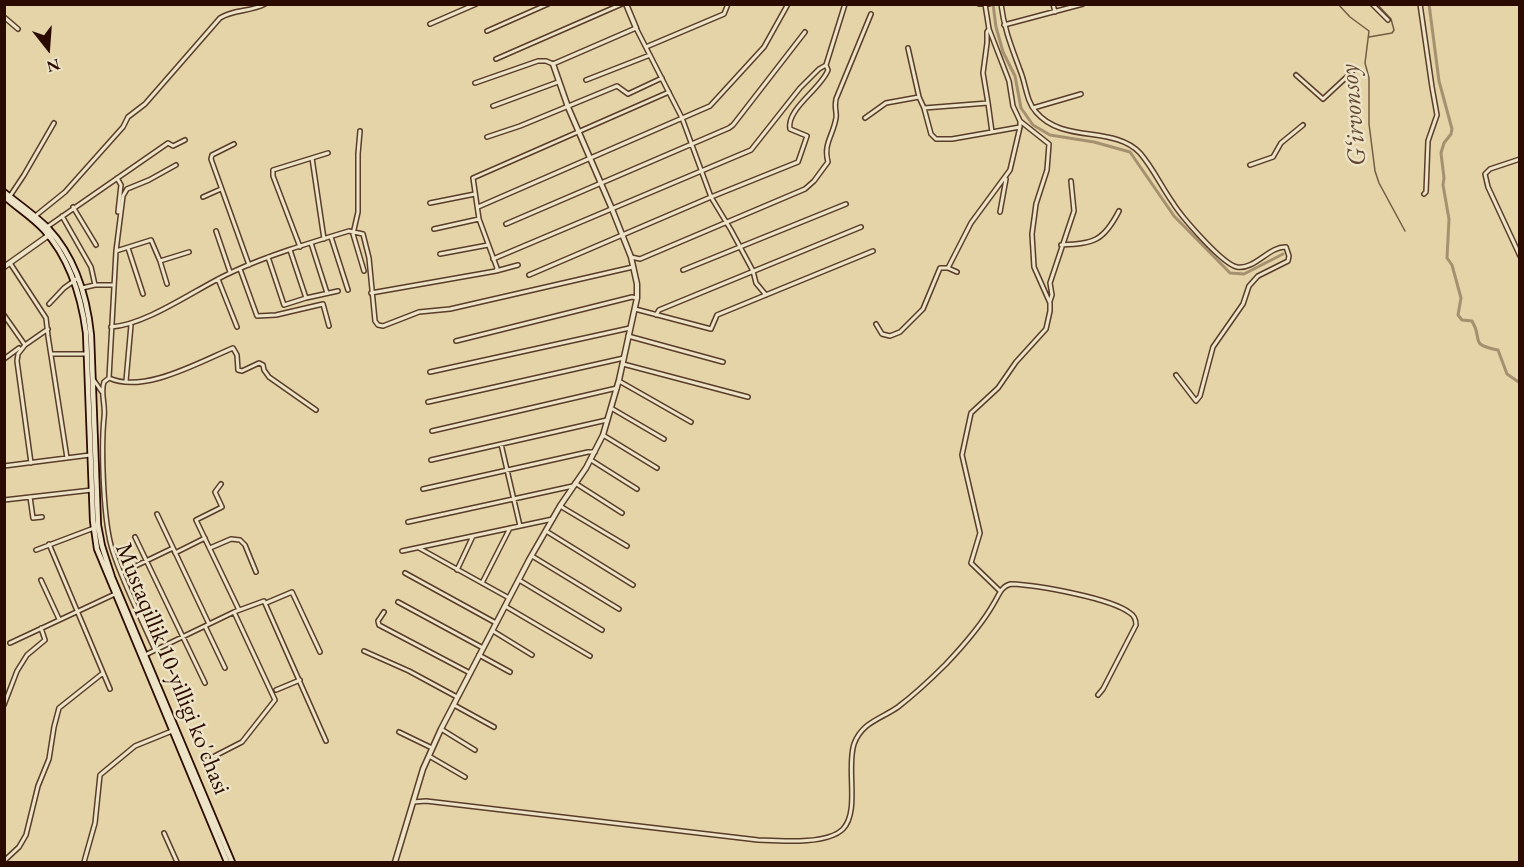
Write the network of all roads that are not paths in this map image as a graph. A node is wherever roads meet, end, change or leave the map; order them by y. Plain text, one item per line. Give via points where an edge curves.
1 (265, 4) edge
2 (476, 4) edge
3 (548, 4) edge
4 (624, 4) edge
5 (728, 4) edge
6 (788, 4) edge
7 (845, 4) edge
8 (973, 4) edge
9 (1002, 4) edge
10 (1053, 4) edge
11 (1083, 4) edge
12 (1372, 4) edge
13 (1420, 4) edge
14 (984, 5) edge
15 (1055, 12) junction
16 (871, 14) dead end
17 (4, 17) edge
18 (1388, 20) dead end
19 (430, 24) dead end
20 (1004, 25) junction
21 (18, 28) dead end
22 (636, 28) junction
23 (989, 28) junction
24 (487, 31) dead end
25 (805, 32) dead end
26 (646, 46) junction
27 (908, 48) dead end
28 (650, 55) junction
29 (496, 59) dead end
30 (553, 64) junction
31 (826, 65) junction
32 (1352, 72) dead end
33 (1296, 75) dead end
34 (662, 78) junction
35 (586, 80) dead end
36 (558, 82) junction
37 (475, 83) dead end
38 (669, 92) junction
39 (1081, 94) dead end
40 (919, 97) junction
41 (988, 103) junction
42 (493, 106) dead end
43 (568, 107) junction
44 (924, 108) junction
45 (1033, 108) junction
46 (682, 118) junction
47 (865, 118) dead end
48 (1020, 121) junction
49 (54, 123) dead end
50 (1303, 125) dead end
51 (1020, 127) junction
52 (360, 131) dead end
53 (578, 132) junction
54 (992, 132) junction
55 (487, 136) dead end
56 (185, 140) dead end
57 (234, 144) dead end
58 (692, 144) junction
59 (328, 153) dead end
60 (312, 157) junction
61 (590, 158) junction
62 (1519, 160) edge
63 (176, 165) dead end
64 (1250, 165) dead end
65 (702, 171) junction
66 (1006, 177) junction
67 (117, 178) junction
68 (1071, 181) dead end
69 (601, 183) junction
70 (221, 189) junction
71 (475, 194) junction
72 (1424, 194) dead end
73 (6, 195) edge
74 (203, 197) dead end
75 (711, 197) junction
76 (430, 203) dead end
77 (846, 204) dead end
78 (73, 207) junction
79 (478, 207) junction
80 (612, 209) junction
81 (1119, 211) dead end
82 (1000, 212) dead end
83 (62, 216) junction
84 (34, 217) junction
85 (479, 219) junction
86 (725, 222) junction
87 (506, 224) dead end
88 (861, 227) dead end
89 (45, 229) junction
90 (434, 229) dead end
91 (216, 231) dead end
92 (354, 231) junction
93 (50, 234) junction
94 (622, 235) junction
95 (331, 237) junction
96 (324, 239) junction
97 (311, 243) junction
98 (117, 244) junction
99 (96, 245) dead end
100 (488, 245) junction
101 (1061, 245) junction
102 (300, 247) junction
103 (740, 247) junction
104 (128, 248) junction
105 (1518, 249) edge
106 (290, 250) junction
107 (116, 251) junction
108 (873, 251) dead end
109 (189, 252) dead end
110 (440, 254) dead end
111 (1520, 256) edge
112 (268, 257) junction
113 (631, 257) junction
114 (493, 260) junction
115 (160, 261) junction
116 (10, 264) junction
117 (249, 264) junction
118 (518, 266) dead end
119 (4, 267) edge
120 (633, 267) junction
121 (948, 268) junction
122 (240, 269) junction
123 (683, 270) dead end
124 (364, 271) dead end
125 (496, 271) junction
126 (753, 271) junction
127 (957, 272) dead end
128 (230, 273) junction
129 (529, 275) dead end
130 (76, 279) junction
131 (218, 279) junction
132 (167, 284) dead end
133 (95, 285) junction
134 (113, 285) junction
135 (82, 288) junction
136 (348, 290) dead end
137 (338, 291) dead end
138 (327, 293) junction
139 (371, 293) junction
140 (143, 294) dead end
141 (766, 295) junction
142 (306, 298) junction
143 (637, 298) junction
144 (1050, 303) junction
145 (49, 304) dead end
146 (634, 309) junction
147 (4, 315) edge
148 (656, 315) junction
149 (876, 324) dead end
150 (131, 325) junction
151 (329, 326) dead end
152 (111, 327) junction
153 (237, 327) dead end
154 (630, 328) junction
155 (48, 329) junction
156 (628, 336) junction
157 (456, 341) dead end
158 (25, 345) junction
159 (51, 354) junction
160 (87, 354) junction
161 (624, 358) junction
162 (4, 359) edge
163 (723, 362) dead end
164 (623, 364) junction
165 (430, 372) dead end
166 (1176, 375) dead end
167 (92, 378) junction
168 (109, 378) junction
169 (619, 380) junction
170 (126, 381) junction
171 (617, 388) junction
172 (102, 392) junction
173 (748, 397) dead end
174 (428, 402) dead end
175 (610, 408) junction
176 (316, 410) dead end
177 (607, 420) junction
178 (690, 422) dead end
179 (432, 431) dead end
180 (603, 435) junction
181 (664, 439) dead end
182 (501, 444) junction
183 (594, 452) junction
184 (90, 455) junction
185 (67, 458) junction
186 (431, 460) dead end
187 (591, 460) junction
188 (32, 463) junction
189 (4, 466) edge
190 (657, 468) dead end
191 (507, 470) junction
192 (221, 484) dead end
193 (574, 484) junction
194 (423, 489) dead end
195 (637, 489) dead end
196 (92, 490) junction
197 (30, 497) junction
198 (514, 499) junction
199 (4, 500) edge
200 (560, 506) junction
201 (622, 513) dead end
202 (157, 514) dead end
203 (42, 517) dead end
204 (553, 519) junction
205 (408, 522) dead end
206 (520, 526) junction
207 (94, 528) junction
208 (510, 528) junction
209 (546, 531) junction
210 (473, 536) junction
211 (135, 537) dead end
212 (205, 538) junction
213 (49, 544) junction
214 (627, 546) dead end
215 (173, 548) junction
216 (210, 548) junction
217 (418, 548) junction
218 (36, 550) dead end
219 (402, 551) dead end
220 (175, 553) junction
221 (532, 556) junction
222 (146, 561) junction
223 (457, 570) junction
224 (256, 572) dead end
225 (121, 573) junction
226 (405, 573) dead end
227 (41, 580) dead end
228 (519, 580) junction
229 (482, 583) junction
230 (633, 585) dead end
231 (1000, 591) junction
232 (115, 594) junction
233 (509, 598) junction
234 (398, 602) dead end
235 (266, 603) junction
236 (505, 606) junction
237 (619, 609) dead end
238 (239, 610) junction
239 (77, 611) junction
240 (234, 612) junction
241 (384, 612) dead end
242 (59, 619) junction
243 (496, 622) junction
244 (207, 625) junction
245 (41, 628) junction
246 (492, 630) junction
247 (602, 630) dead end
248 (184, 636) junction
249 (10, 643) dead end
250 (483, 648) junction
251 (155, 650) junction
252 (364, 651) dead end
253 (320, 652) dead end
254 (145, 655) junction
255 (479, 655) junction
256 (532, 655) dead end
257 (590, 656) dead end
258 (225, 668) dead end
259 (510, 672) dead end
260 (103, 673) junction
261 (470, 673) junction
262 (300, 680) junction
263 (205, 683) dead end
264 (110, 689) dead end
265 (276, 690) dead end
266 (1098, 695) dead end
267 (458, 697) junction
268 (4, 705) edge
269 (453, 705) junction
270 (494, 727) dead end
271 (441, 729) junction
272 (172, 731) junction
273 (399, 732) dead end
274 (326, 741) dead end
275 (432, 748) junction
276 (475, 750) dead end
277 (429, 756) junction
278 (465, 777) dead end
279 (215, 786) dead end
280 (413, 802) junction
281 (164, 833) dead end
282 (4, 861) edge
283 (84, 862) edge
284 (177, 862) edge
285 (230, 862) edge
286 (395, 862) edge

1 - 84 street via 220,18 65,192
2 - 19 street
3 - 24 street
4 - 22 street
4 - 29 street
5 - 26 street via 724,14
6 - 46 street via 764,46 718,98 710,106
7 - 31 street
8 - 14 street
9 - 20 street
10 - 15 street
11 - 15 street
12 - 18 street
13 - 72 street via 1437,115 1428,141
14 - 23 street
15 - 20 street
16 - 86 street via 836,99 836,119 825,152 828,162 805,189
17 - 21 street
20 - 45 street
22 - 26 street
22 - 30 street
23 - 41 street via 983,73
23 - 48 street
25 - 58 street via 733,126
26 - 28 street
27 - 40 street
28 - 34 street
28 - 35 street
30 - 36 street
30 - 37 street via 538,61
31 - 65 street via 800,88 750,150
31 - 75 street via 828,70 823,79 790,119 790,129 807,134 798,162
32 - 33 street via 1323,99
34 - 38 street
34 - 43 street via 628,94 617,86
36 - 42 street
36 - 43 street
38 - 46 street
38 - 53 street
39 - 45 street
40 - 44 street
40 - 47 street via 886,103
41 - 44 street
41 - 54 street
43 - 53 street
43 - 55 street
44 - 54 street via 936,140
45 - 166 street via 1057,129 1131,145 1154,171 1173,204 1232,265 1248,265 1286,247 1288,261 1258,276 1249,286 1243,304 1213,347 1196,401
46 - 58 street
46 - 61 street
48 - 51 street
48 - 144 street via 1049,144 1032,234 1034,267
49 - 73 street via 24,176
50 - 64 street via 1281,143 1273,157
51 - 54 street
51 - 66 street
52 - 92 street
53 - 61 street
53 - 71 street via 473,178
56 - 67 street via 174,146 168,143
57 - 70 street via 210,157
58 - 65 street
58 - 69 street
59 - 60 street
60 - 96 street
60 - 102 street via 273,170
61 - 69 street
61 - 79 street
62 - 105 street via 1490,168 1485,174
63 - 98 street via 125,190
65 - 75 street
65 - 80 street
66 - 82 street
66 - 121 street via 971,223
67 - 78 street
67 - 98 street via 121,185
68 - 101 street via 1074,211
69 - 80 street
69 - 87 street
70 - 74 street
70 - 117 street
71 - 76 street
71 - 79 street
73 - 84 main road, Mustaqillik 10-yilligi ko'chasi
73 - 89 main road, Mustaqillik 10-yilligi ko'chasi
75 - 86 street
75 - 94 street
77 - 103 street
78 - 83 street
78 - 99 street
79 - 85 street
80 - 94 street
80 - 114 street
81 - 101 street via 1110,228 1097,240
83 - 89 street
83 - 133 street via 91,267
84 - 89 main road, Mustaqillik 10-yilligi ko'chasi
85 - 90 street
85 - 100 street
86 - 103 street
86 - 113 street via 640,259
88 - 126 street
89 - 93 main road, Mustaqillik 10-yilligi ko'chasi
91 - 128 street
92 - 95 street
92 - 124 street
92 - 139 street via 363,234
93 - 116 street
93 - 130 main road, Mustaqillik 10-yilligi ko'chasi via 68,256
94 - 113 street
94 - 129 street
95 - 96 street
95 - 136 street
96 - 97 street
97 - 102 street
97 - 138 street
98 - 107 street
100 - 110 street
100 - 114 street
101 - 144 street via 1050,283
102 - 106 street
103 - 123 street
103 - 126 street
104 - 107 street
104 - 115 street via 151,240
104 - 140 street
105 - 111 street
106 - 112 street
106 - 142 street
107 - 134 street
108 - 141 street
109 - 115 street
112 - 117 street
112 - 142 street via 284,304
113 - 120 street
114 - 125 street
115 - 132 street
116 - 119 street
116 - 155 street via 46,318
117 - 122 street
118 - 125 street
120 - 139 street via 450,309 419,312 383,326 375,321
120 - 143 street
121 - 127 street
121 - 149 street via 940,268 925,307 900,332 885,336
122 - 128 street
122 - 151 street via 257,316 323,304
125 - 139 street
126 - 141 street via 756,283
126 - 148 street via 659,310
128 - 131 street
130 - 135 main road, Mustaqillik 10-yilligi ko'chasi
130 - 145 street
130 - 160 main road, Mustaqillik 10-yilligi ko'chasi
131 - 150 street
131 - 153 street
133 - 134 street
133 - 135 street
134 - 152 street
135 - 167 main road, Mustaqillik 10-yilligi ko'chasi via 89,315
137 - 138 street
138 - 142 street
141 - 148 street via 717,315 711,329
143 - 146 street
143 - 157 street
144 - 231 street via 1046,329 972,413 963,454 980,533 971,563
146 - 148 street
146 - 154 street
147 - 158 street
150 - 152 street
150 - 170 street
152 - 168 street
154 - 156 street
154 - 165 street
155 - 158 street
155 - 159 street
156 - 161 street
156 - 163 street
158 - 162 street
158 - 188 street via 17,361
159 - 160 street
159 - 185 street
160 - 184 main road, Mustaqillik 10-yilligi ko'chasi
161 - 164 street
161 - 174 street
164 - 169 street
164 - 173 street
167 - 172 street
167 - 254 main road, Mustaqillik 10-yilligi ko'chasi via 99,535
168 - 170 street
168 - 172 street
169 - 171 street
169 - 178 street
170 - 176 street via 157,380 232,348 238,370 263,365 269,377
171 - 175 street
171 - 179 street
172 - 225 street via 108,532
175 - 177 street
175 - 181 street
177 - 180 street
177 - 182 street
180 - 183 street
180 - 190 street
182 - 186 street
182 - 191 street
183 - 187 street
183 - 191 street
184 - 185 street
184 - 196 main road, Mustaqillik 10-yilligi ko'chasi
185 - 188 street
187 - 193 street
187 - 195 street
188 - 189 street
191 - 194 street
191 - 198 street
192 - 212 street via 215,491 222,507 196,520
193 - 198 street
193 - 200 street
193 - 201 street
196 - 197 street
196 - 207 main road, Mustaqillik 10-yilligi ko'chasi
197 - 199 street
197 - 203 street via 33,518
198 - 205 street
198 - 206 street
200 - 204 street
200 - 214 street
202 - 215 street
204 - 206 street
204 - 209 street
206 - 208 street
207 - 213 street
207 - 232 main road, Mustaqillik 10-yilligi ko'chasi
208 - 210 street
208 - 229 street
209 - 221 street
209 - 230 street
210 - 217 street
210 - 223 street
211 - 222 street
212 - 216 street
212 - 220 street
213 - 218 street
213 - 239 street
215 - 220 street
215 - 222 street
216 - 224 street via 231,539 240,540
216 - 238 street
217 - 219 street
217 - 223 street
220 - 244 street
221 - 228 street
221 - 237 street
222 - 225 street
222 - 248 street
223 - 229 street
225 - 251 street
226 - 243 street
227 - 242 street
228 - 233 street
228 - 247 street
229 - 233 street
231 - 266 street via 1011,584 1063,592 1109,603 1131,614 1136,625
231 - 280 street via 966,644 931,679 861,731 852,758 850,818 833,836 758,840
232 - 239 street
232 - 272 main road, Mustaqillik 10-yilligi ko'chasi
233 - 236 street
234 - 250 street
235 - 238 street via 261,601
235 - 253 street via 292,592
235 - 262 street
236 - 243 street
236 - 257 street
238 - 240 street
239 - 242 street
239 - 260 street
240 - 244 street
240 - 279 street via 275,700 244,741 207,760
241 - 261 street via 379,625
242 - 245 street
243 - 246 street
244 - 248 street
244 - 258 street
245 - 249 street
245 - 268 street via 45,640 27,655
246 - 250 street
246 - 256 street
248 - 251 street
248 - 263 street
250 - 255 street
251 - 254 street
252 - 267 street
254 - 285 main road, Mustaqillik 10-yilligi ko'chasi
255 - 259 street
255 - 261 street
260 - 264 street
260 - 282 street via 58,711 50,759 38,786 26,835 19,848
261 - 267 street
262 - 265 street
262 - 274 street
267 - 269 street
269 - 270 street
269 - 271 street
271 - 275 street
271 - 276 street
272 - 283 street via 135,746 101,773
272 - 285 main road, Mustaqillik 10-yilligi ko'chasi
273 - 275 street
275 - 277 street
277 - 278 street
277 - 280 street
280 - 286 street
281 - 284 street

